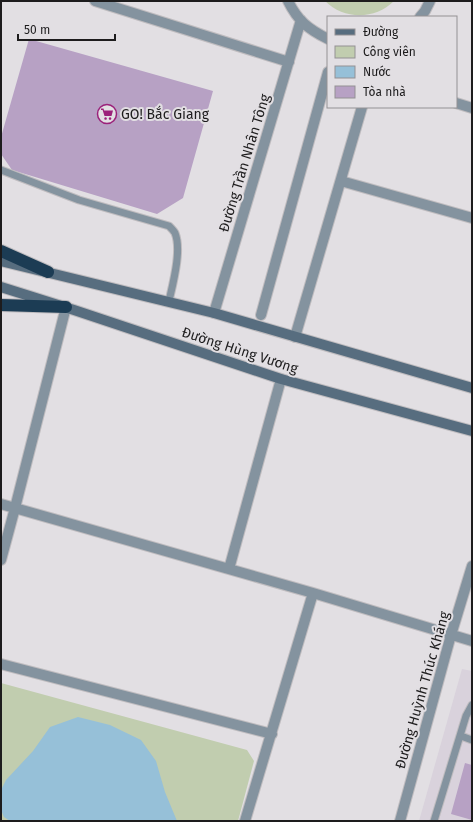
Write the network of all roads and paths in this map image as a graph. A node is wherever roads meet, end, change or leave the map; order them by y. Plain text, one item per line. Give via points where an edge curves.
1 (95, 1) edge
2 (288, 1) edge
3 (430, 1) edge
4 (421, 16) edge
5 (301, 20) junction
6 (327, 39) edge
7 (289, 62) junction
8 (327, 76) edge
9 (457, 103) edge
10 (362, 108) edge
11 (472, 108) edge
12 (1, 170) edge
13 (341, 181) junction
14 (472, 218) edge
15 (1, 251) edge
16 (1, 261) edge
17 (48, 272) junction
18 (1, 287) edge
19 (169, 301) junction
20 (1, 305) edge
21 (66, 307) junction
22 (214, 313) junction
23 (261, 315) dead end
24 (295, 337) junction
25 (281, 379) junction
26 (472, 388) edge
27 (472, 431) edge
28 (1, 504) edge
29 (15, 508) junction
30 (1, 560) edge
31 (472, 566) edge
32 (229, 569) junction
33 (313, 594) junction
34 (451, 635) junction
35 (472, 641) edge
36 (1, 664) edge
37 (472, 705) edge
38 (272, 734) junction
39 (460, 736) junction
40 (472, 740) edge
41 (245, 821) edge
42 (400, 821) edge
43 (434, 821) edge

1 - 7 street
2 - 5 street via 295,15
3 - 4 street
5 - 6 street via 313,32
5 - 7 street, Đường Trần Nhân Tông
7 - 22 street, Đường Trần Nhân Tông
8 - 23 street
9 - 11 street
10 - 13 street
12 - 19 lane via 79,200 169,226 175,233 178,251
13 - 14 street
13 - 24 street
15 - 17 highway
16 - 17 main road, Đường Hùng Vương
17 - 19 main road, Đường Hùng Vương
18 - 21 main road, Đường Hùng Vương
19 - 22 main road, Đường Hùng Vương
20 - 21 highway
21 - 25 main road, Đường Hùng Vương
21 - 29 street
22 - 24 main road, Đường Hùng Vương
24 - 26 main road, Đường Hùng Vương
25 - 27 main road, Đường Hùng Vương
25 - 32 street
28 - 29 street
29 - 30 street
29 - 32 street
31 - 34 street, Đường Huỳnh Thúc Kháng
32 - 33 street
33 - 34 street
33 - 38 street
34 - 35 street
34 - 42 street, Đường Huỳnh Thúc Kháng
36 - 38 street
37 - 39 lane
38 - 41 street
39 - 40 lane
39 - 43 lane

